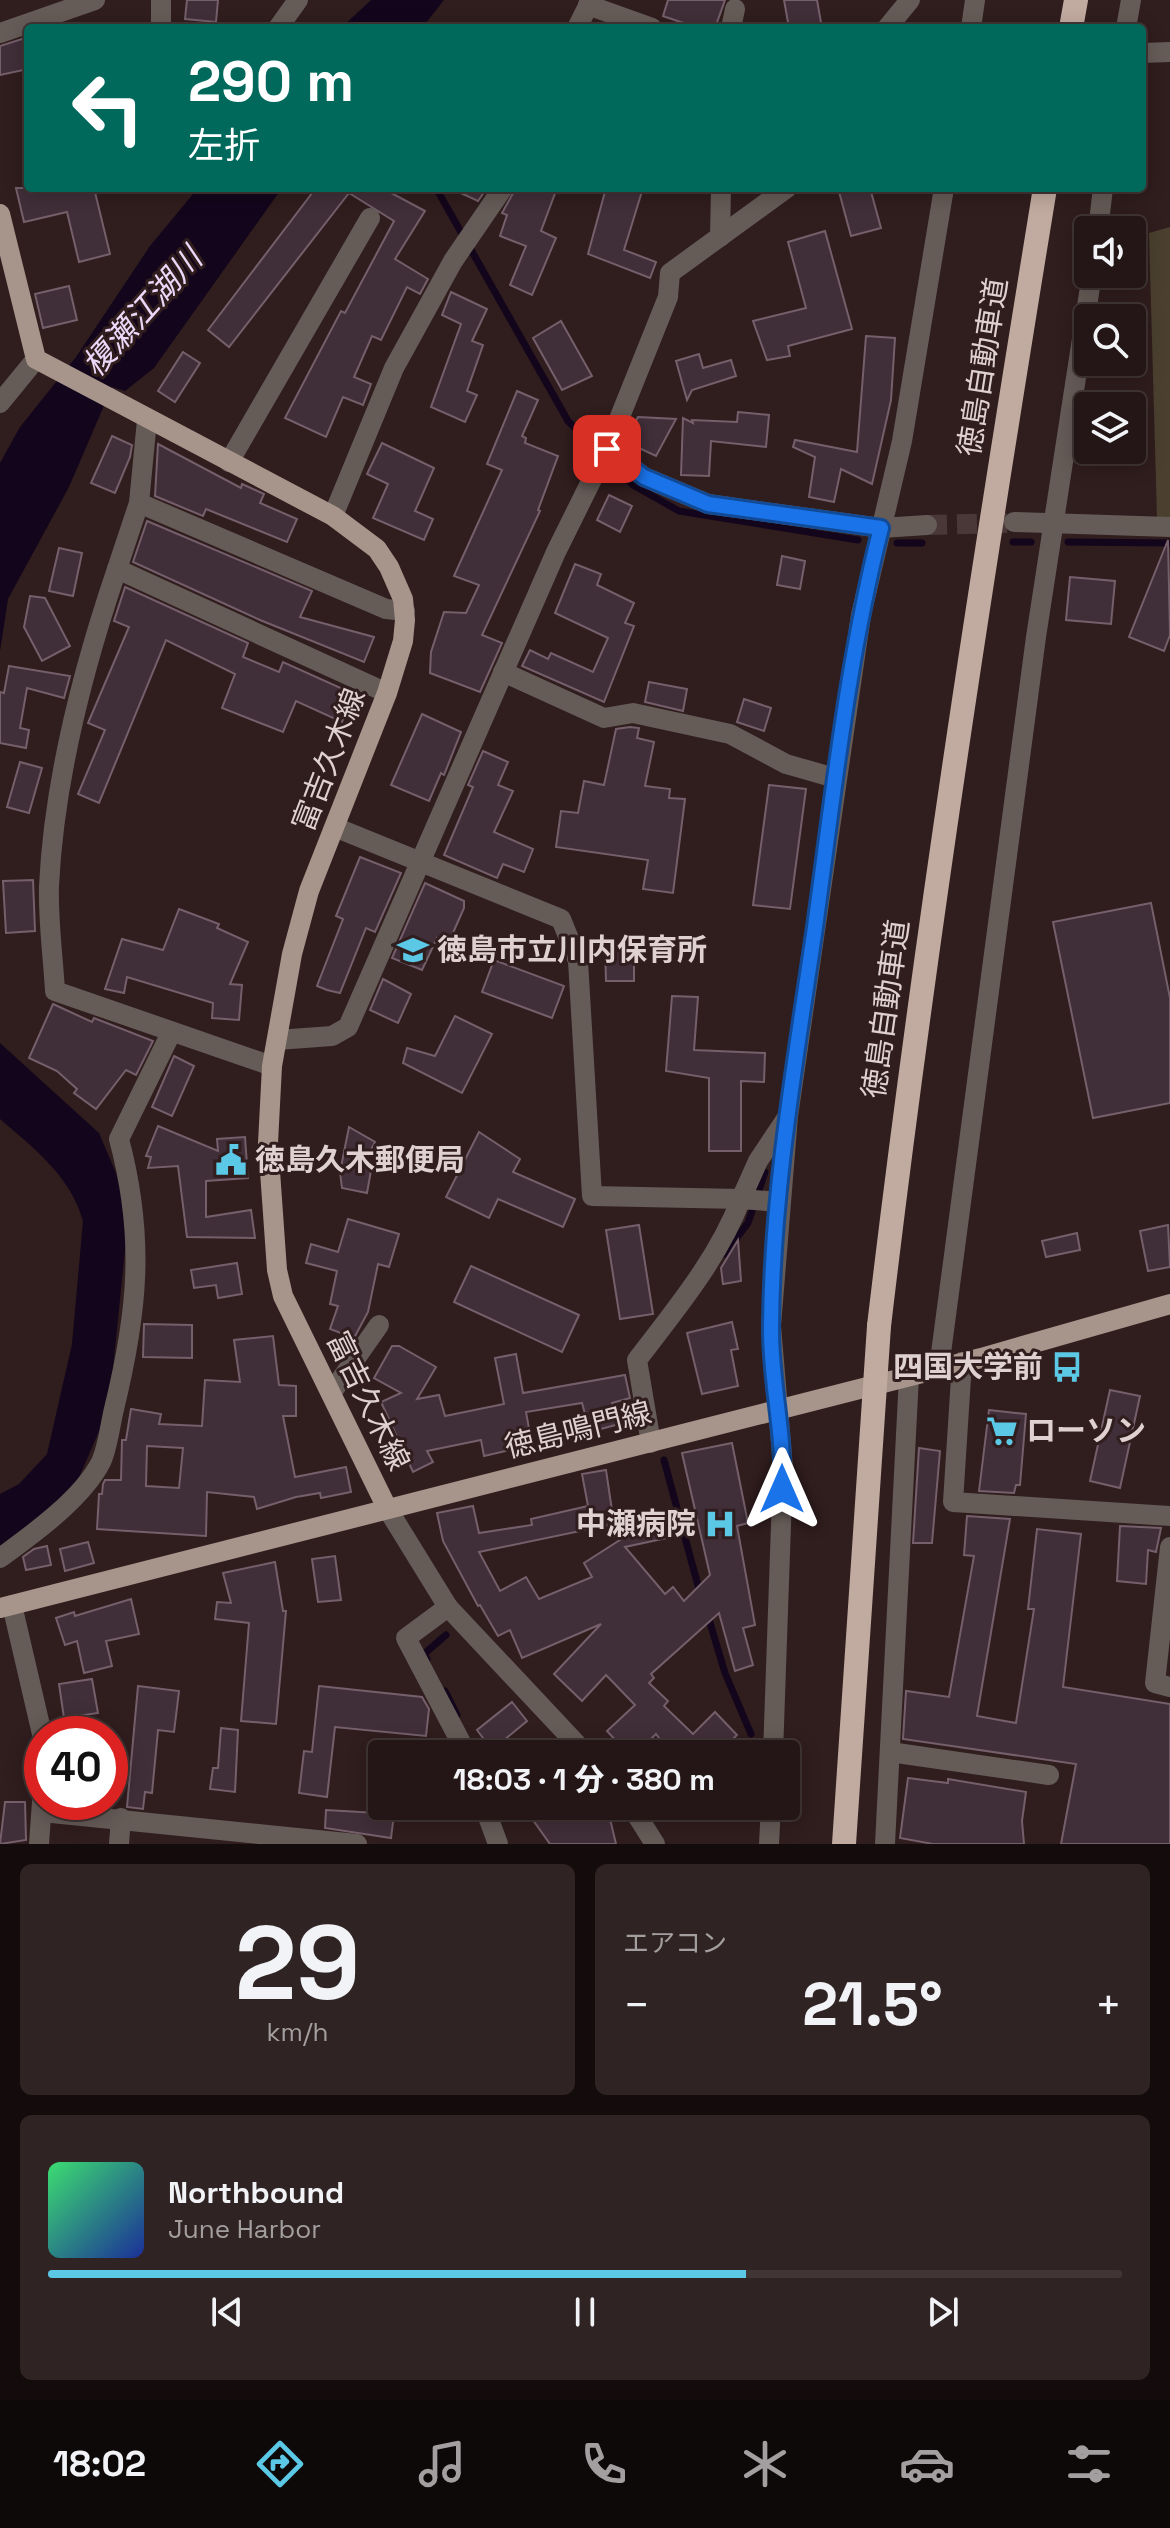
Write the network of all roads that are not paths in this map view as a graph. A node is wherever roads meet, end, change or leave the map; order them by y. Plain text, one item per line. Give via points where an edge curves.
1 (95, 0) edge
2 (161, 0) edge
3 (298, 0) edge
4 (910, 0) edge
5 (975, 0) edge
6 (1076, 0) edge
7 (1131, 0) edge
8 (590, 3) edge
9 (26, 24) edge
10 (161, 24) edge
11 (281, 24) edge
12 (579, 24) edge
13 (642, 24) edge
14 (890, 24) edge
15 (972, 24) edge
16 (1072, 24) edge
17 (1127, 24) edge
18 (24, 25) edge
19 (0, 33) edge
20 (1170, 52) edge
21 (1146, 53) edge
22 (500, 192) edge
23 (721, 192) edge
24 (782, 192) edge
25 (943, 192) edge
26 (1044, 192) edge
27 (1103, 192) edge
28 (0, 214) edge
29 (1100, 216) edge
30 (370, 218) dead end
31 (720, 237) junction
32 (5, 253) edge
33 (1090, 288) edge
34 (44, 364) junction
35 (0, 403) edge
36 (147, 420) junction
37 (604, 456) junction
38 (229, 462) junction
39 (139, 503) junction
40 (333, 516) junction
41 (1014, 522) tunnel mouth
42 (1054, 524) junction
43 (927, 525) tunnel mouth
44 (1170, 527) edge
45 (881, 528) junction
46 (117, 569) junction
47 (405, 611) junction
48 (503, 672) junction
49 (387, 693) junction
50 (835, 778) junction
51 (337, 828) junction
52 (420, 861) junction
53 (171, 1033) junction
54 (277, 1040) junction
55 (272, 1066) junction
56 (788, 1116) junction
57 (758, 1200) junction
58 (1170, 1304) edge
59 (379, 1325) dead end
60 (962, 1362) junction
61 (939, 1368) junction
62 (909, 1376) junction
63 (332, 1392) junction
64 (780, 1409) junction
65 (651, 1443) junction
66 (387, 1508) junction
67 (1170, 1516) edge
68 (1170, 1547) edge
69 (0, 1558) edge
70 (4, 1603) edge
71 (448, 1607) junction
72 (1170, 1687) edge
73 (37, 1716) edge
74 (460, 1740) edge
75 (573, 1740) edge
76 (773, 1740) edge
77 (890, 1752) junction
78 (1049, 1775) dead end
79 (41, 1820) edge
80 (121, 1820) edge
81 (128, 1820) edge
82 (489, 1820) edge
83 (640, 1820) edge
84 (770, 1820) edge
85 (176, 1834) edge
86 (233, 1838) edge
87 (306, 1842) edge
88 (39, 1844) edge
89 (119, 1844) edge
90 (357, 1844) edge
91 (498, 1844) edge
92 (655, 1844) edge
93 (769, 1844) edge
94 (844, 1844) edge
95 (885, 1844) edge

1 - 9 street
2 - 10 street
3 - 11 street
4 - 14 street
5 - 15 street
6 - 16 highway
7 - 17 street
8 - 12 street
8 - 13 street
18 - 19 street
20 - 21 street
22 - 40 street via 394,368
23 - 31 street
24 - 31 street
25 - 45 street via 902,441
26 - 94 highway, 徳島自動車道, bridge via 910,1057 879,1326
27 - 29 street
28 - 32 main road
30 - 38 street
31 - 37 street via 670,273 668,297
32 - 34 main road
33 - 42 street
34 - 35 street
34 - 36 main road, 富吉久木線
36 - 38 main road, 富吉久木線
36 - 39 street
37 - 45 street via 708,504
37 - 48 street
38 - 40 main road, 富吉久木線
39 - 46 street
39 - 47 street via 386,609
40 - 47 main road, 富吉久木線 via 377,549 399,586
41 - 42 street
42 - 44 street
42 - 61 street
43 - 45 street
45 - 50 street
46 - 49 street
46 - 53 street via 97,629 63,776 49,887 55,991
47 - 49 main road, 富吉久木線 via 403,641
48 - 50 street via 604,718 633,713 730,734 786,764
48 - 52 street
49 - 51 main road, 富吉久木線
50 - 56 street
51 - 52 street
51 - 54 main road, 富吉久木線 via 299,920
52 - 54 street via 348,1027 332,1036
52 - 57 street via 561,919 578,961 592,1196
53 - 55 street
53 - 69 street via 119,1139 134,1195 137,1270 128,1354 101,1462 52,1522
54 - 55 main road, 富吉久木線
55 - 63 main road, 富吉久木線 via 268,1143 277,1270 283,1296
56 - 57 street
56 - 57 street via 758,1161
57 - 64 street
57 - 65 street via 729,1231 637,1360
58 - 60 main road, 徳島鳴門線
59 - 63 street
60 - 61 main road, 徳島鳴門線
60 - 67 street via 953,1502
61 - 62 main road, 徳島鳴門線
62 - 64 main road, 徳島鳴門線
62 - 77 street
63 - 66 main road, 富吉久木線
64 - 65 main road, 徳島鳴門線
64 - 76 street via 783,1467
65 - 66 main road, 徳島鳴門線
66 - 70 main road, 徳島鳴門線
66 - 71 street
68 - 72 street via 1155,1683
70 - 73 street
71 - 74 street via 406,1638
71 - 75 street
77 - 78 street
77 - 95 street
79 - 88 street
80 - 89 street
81 - 85 street
82 - 91 street
83 - 92 street
84 - 93 street
85 - 86 street
86 - 87 street
87 - 90 street

